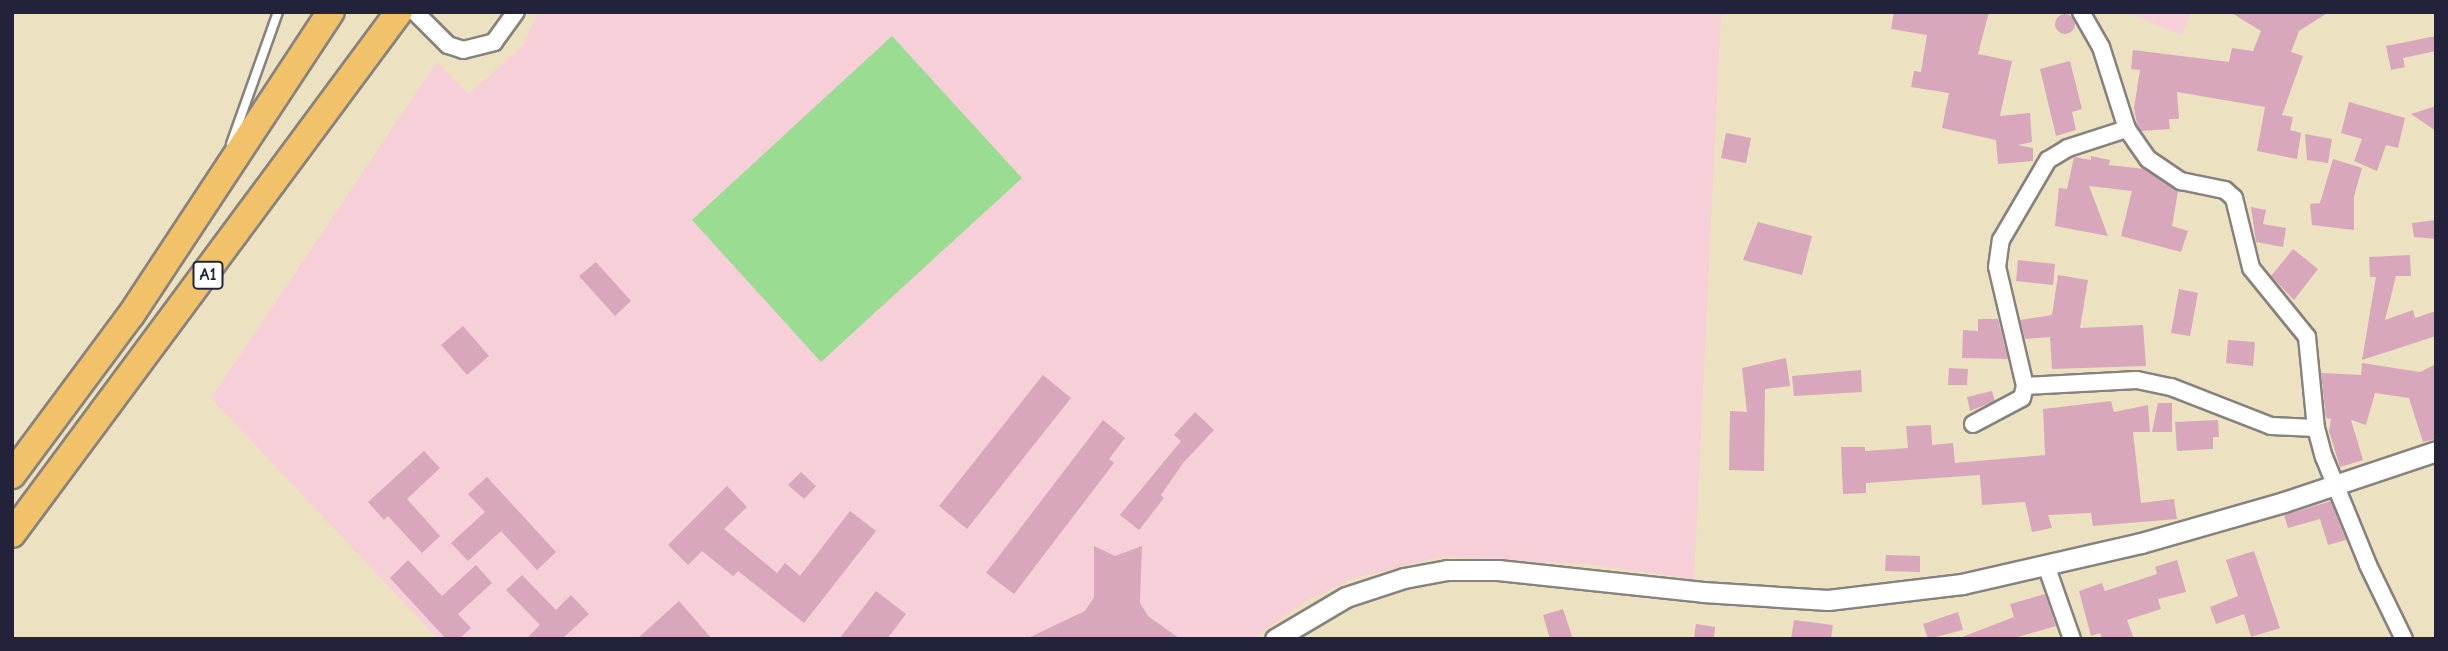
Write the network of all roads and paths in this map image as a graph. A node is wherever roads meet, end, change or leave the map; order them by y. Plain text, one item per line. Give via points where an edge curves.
1 (278, 12) edge
2 (331, 12) edge
3 (399, 12) edge
4 (415, 12) edge
5 (516, 12) edge
6 (2081, 12) edge
7 (2127, 129) junction
8 (218, 180) junction
9 (2025, 386) junction
10 (1973, 424) dead end
11 (2316, 428) junction
12 (2436, 451) edge
13 (12, 475) edge
14 (2336, 486) junction
15 (12, 534) edge
16 (2048, 568) junction
17 (1275, 639) edge
18 (2072, 639) edge
19 (2404, 639) edge

1 - 8 lane
2 - 8 highway, A1
3 - 15 highway, A1 via 295,159
4 - 5 street via 448,45 463,50 494,42
6 - 7 street via 2101,47
7 - 9 street via 2068,148 2048,160 2001,240 1997,267
7 - 11 street via 2148,159 2181,181 2225,190 2234,198 2251,268 2307,337
8 - 13 highway, A1 via 131,316
9 - 10 street via 2022,398
9 - 11 street via 2137,380 2171,387 2271,426
11 - 14 street
12 - 14 street
14 - 16 street
14 - 19 street
16 - 17 street via 1882,596 1828,600 1498,570 1447,570 1346,597
16 - 18 street

